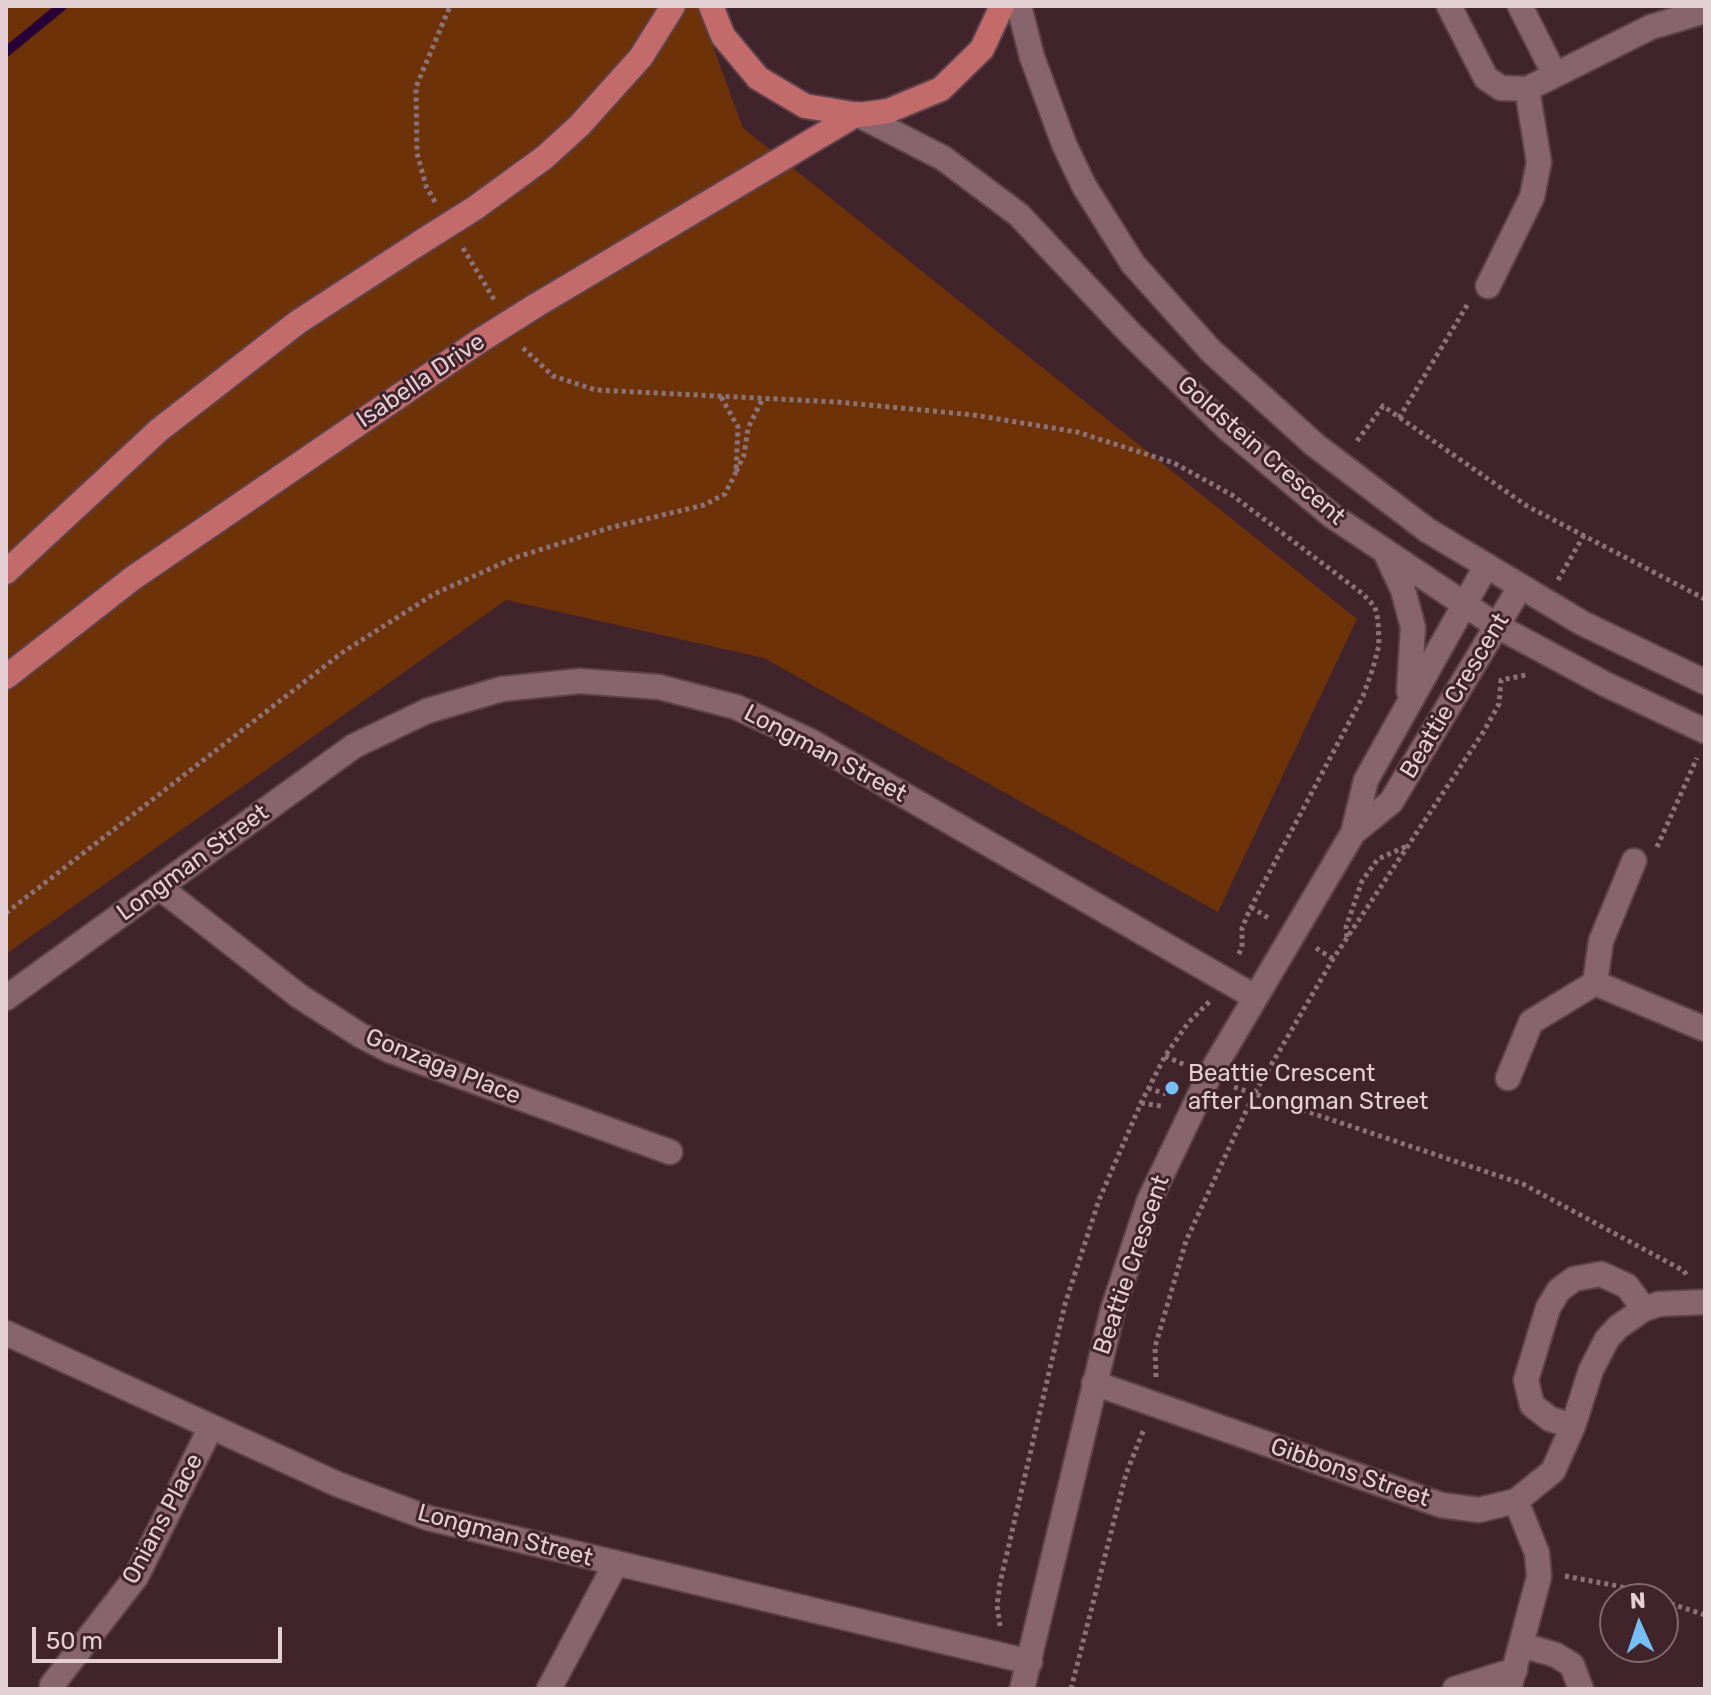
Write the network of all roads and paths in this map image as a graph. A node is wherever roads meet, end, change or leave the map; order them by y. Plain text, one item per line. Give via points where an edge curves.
1 (450, 6) edge
2 (673, 6) edge
3 (711, 6) edge
4 (1002, 6) edge
5 (1019, 6) edge
6 (1449, 6) edge
7 (1520, 6) edge
8 (1705, 11) edge
9 (1555, 75) junction
10 (1527, 89) junction
11 (858, 114) junction
12 (442, 213) dead end
13 (458, 240) dead end
14 (1488, 286) joint
15 (498, 307) dead end
16 (522, 347) dead end
17 (721, 397) junction
18 (763, 398) junction
19 (1383, 406) dead end
20 (1399, 418) junction
21 (736, 472) junction
22 (1584, 535) junction
23 (1386, 555) junction
24 (1485, 568) junction
25 (6, 572) edge
26 (1519, 589) junction
27 (1705, 599) edge
28 (1545, 603) junction
29 (1464, 606) junction
30 (1497, 626) junction
31 (1534, 676) dead end
32 (6, 677) edge
33 (1705, 682) edge
34 (1407, 706) junction
35 (1705, 731) edge
36 (1705, 756) edge
37 (1353, 833) junction
38 (1409, 845) junction
39 (1634, 861) joint
40 (159, 887) junction
41 (6, 913) edge
42 (1347, 938) junction
43 (1242, 948) dead end
44 (1595, 983) junction
45 (1255, 997) junction
46 (6, 998) edge
47 (1205, 1009) dead end
48 (1705, 1029) edge
49 (1508, 1078) dead end
50 (1148, 1088) junction
51 (1253, 1096) junction
52 (1141, 1103) junction
53 (670, 1152) dead end
54 (1704, 1301) edge
55 (1644, 1309) junction
56 (6, 1333) edge
57 (1094, 1383) junction
58 (1156, 1384) dead end
59 (1573, 1426) junction
60 (211, 1427) junction
61 (1143, 1431) dead end
62 (1516, 1501) junction
63 (615, 1565) junction
64 (1539, 1573) junction
65 (1600, 1583) edge
66 (1679, 1606) edge
67 (1705, 1615) edge
68 (1000, 1625) dead end
69 (1522, 1645) junction
70 (1030, 1662) junction
71 (1512, 1679) edge
72 (52, 1685) dead end
73 (549, 1689) edge
74 (1022, 1689) edge
75 (1071, 1689) edge
76 (1455, 1689) edge
77 (1581, 1689) edge

1 - 12 path via 416,87 415,111 420,164
2 - 25 main road, bridge via 641,57 545,157 298,322 159,430
3 - 11 main road via 723,36 758,78 805,106
4 - 11 main road via 982,49 941,89 888,111
5 - 24 street, Goldstein Crescent via 1064,144 1084,186 1162,300 1315,445
6 - 10 street via 1486,78 1501,88
7 - 9 street
8 - 9 street via 1651,27
9 - 10 street
10 - 14 street via 1539,162 1532,197
11 - 23 street, Goldstein Crescent via 943,158 1019,215 1227,428
11 - 32 main road, Isabella Drive, bridge via 481,340 133,578
13 - 15 path
14 - 20 path via 1476,291
16 - 17 path via 540,367 572,385
17 - 18 path
17 - 21 path via 738,427
18 - 21 path
18 - 43 path via 1020,421 1151,454 1232,495 1375,607 1379,645 1363,696 1251,907 1242,928
19 - 20 path
20 - 22 path via 1527,506
21 - 41 path via 725,494 704,505 514,558 434,594 343,652
22 - 27 path
22 - 28 path
23 - 29 street, Goldstein Crescent
23 - 34 street via 1413,627 1414,667
24 - 26 street, Goldstein Crescent
24 - 29 street, Beattie Crescent
26 - 28 street, Goldstein Crescent
26 - 30 street, Beattie Crescent
28 - 33 street, Goldstein Crescent
29 - 30 street, Goldstein Crescent
29 - 34 street, Beattie Crescent
30 - 35 street, Goldstein Crescent
30 - 37 street, Beattie Crescent via 1391,802
31 - 38 path via 1501,680 1499,704 1484,731
34 - 37 street, Beattie Crescent via 1366,780
36 - 39 path via 1699,753 1651,862
37 - 45 street, Beattie Crescent
38 - 42 path
38 - 42 path via 1378,859 1362,881
39 - 44 street via 1601,941
40 - 45 street, Longman Street via 354,746 427,711 502,689 580,681 659,687 736,707 810,741
40 - 46 street, Longman Street
40 - 53 street, Gonzaga Place via 299,996 360,1035 391,1051
42 - 51 path
44 - 48 street
44 - 49 street via 1531,1022
45 - 57 street, Beattie Crescent via 1203,1087 1149,1201
47 - 50 path via 1188,1023
50 - 52 path
50 - 52 path via 1166,1094 1160,1109
51 - 54 path via 1523,1184 1684,1271
51 - 58 path via 1186,1241 1155,1347
52 - 68 path via 1099,1200 1065,1304 1000,1583
54 - 55 street, Gibbons Street via 1673,1300
55 - 59 street, Gibbons Street via 1607,1339
55 - 59 street via 1627,1286 1601,1274 1574,1279 1553,1299 1526,1380 1532,1405 1550,1419
56 - 60 street, Longman Street
57 - 62 street, Gibbons Street via 1441,1505 1479,1510
57 - 70 street, Beattie Crescent
59 - 62 street, Gibbons Street via 1553,1471
60 - 63 street, Longman Street via 428,1518
60 - 72 street, Onians Place via 136,1577
61 - 75 path via 1126,1474
62 - 64 street via 1534,1541
63 - 70 street, Longman Street
63 - 73 street
64 - 65 path
64 - 69 street
66 - 67 path
69 - 71 street
69 - 77 street via 1572,1665
70 - 74 street, Beattie Crescent
71 - 76 street

